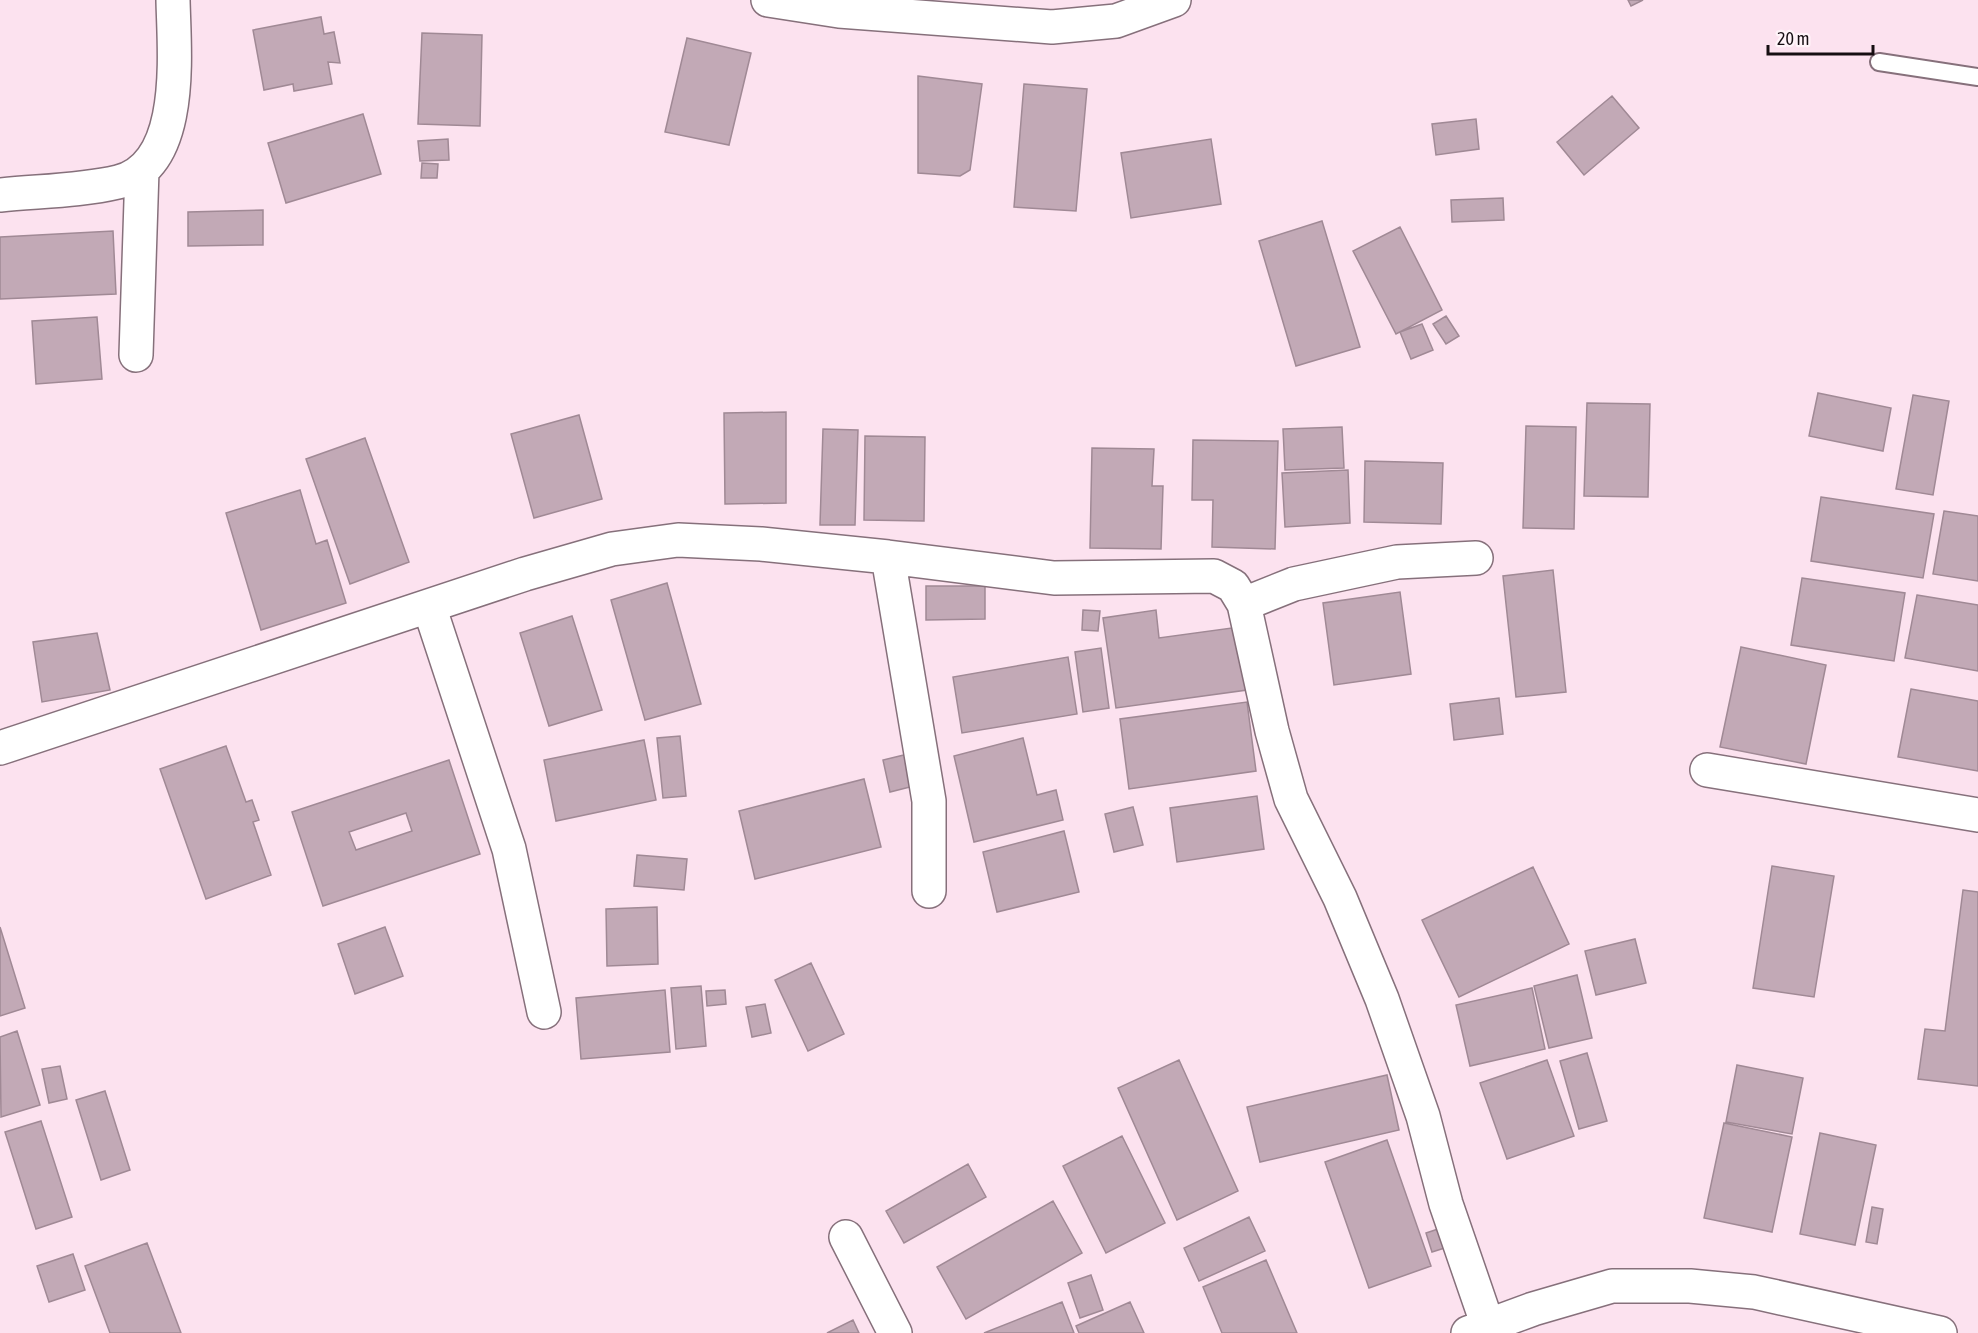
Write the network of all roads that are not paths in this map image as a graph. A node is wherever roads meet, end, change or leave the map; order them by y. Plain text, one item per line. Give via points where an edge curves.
1 (173, 0) edge
2 (768, 0) edge
3 (1174, 0) edge
4 (1880, 62) dead end
5 (1978, 77) edge
6 (142, 170) junction
7 (0, 195) edge
8 (136, 355) dead end
9 (888, 557) junction
10 (1476, 558) dead end
11 (1244, 604) junction
12 (429, 606) junction
13 (0, 748) edge
14 (1707, 771) dead end
15 (1978, 815) edge
16 (929, 891) dead end
17 (543, 1012) dead end
18 (846, 1237) dead end
19 (1478, 1330) edge
20 (895, 1333) edge
21 (1940, 1333) edge

1 - 6 street via 175,90 160,150
2 - 3 street via 839,11 1052,27 1116,21
4 - 5 lane
6 - 7 street via 120,182
6 - 8 street
9 - 11 street via 1054,578 1214,576 1233,586
9 - 12 street via 678,540 612,549
9 - 16 street via 929,801
10 - 11 street via 1397,562 1294,584
11 - 19 street via 1291,799 1340,898 1382,999 1423,1116
12 - 13 street
12 - 17 street via 509,849
14 - 15 street
18 - 20 street
19 - 21 street via 1612,1286 1690,1286 1754,1292

